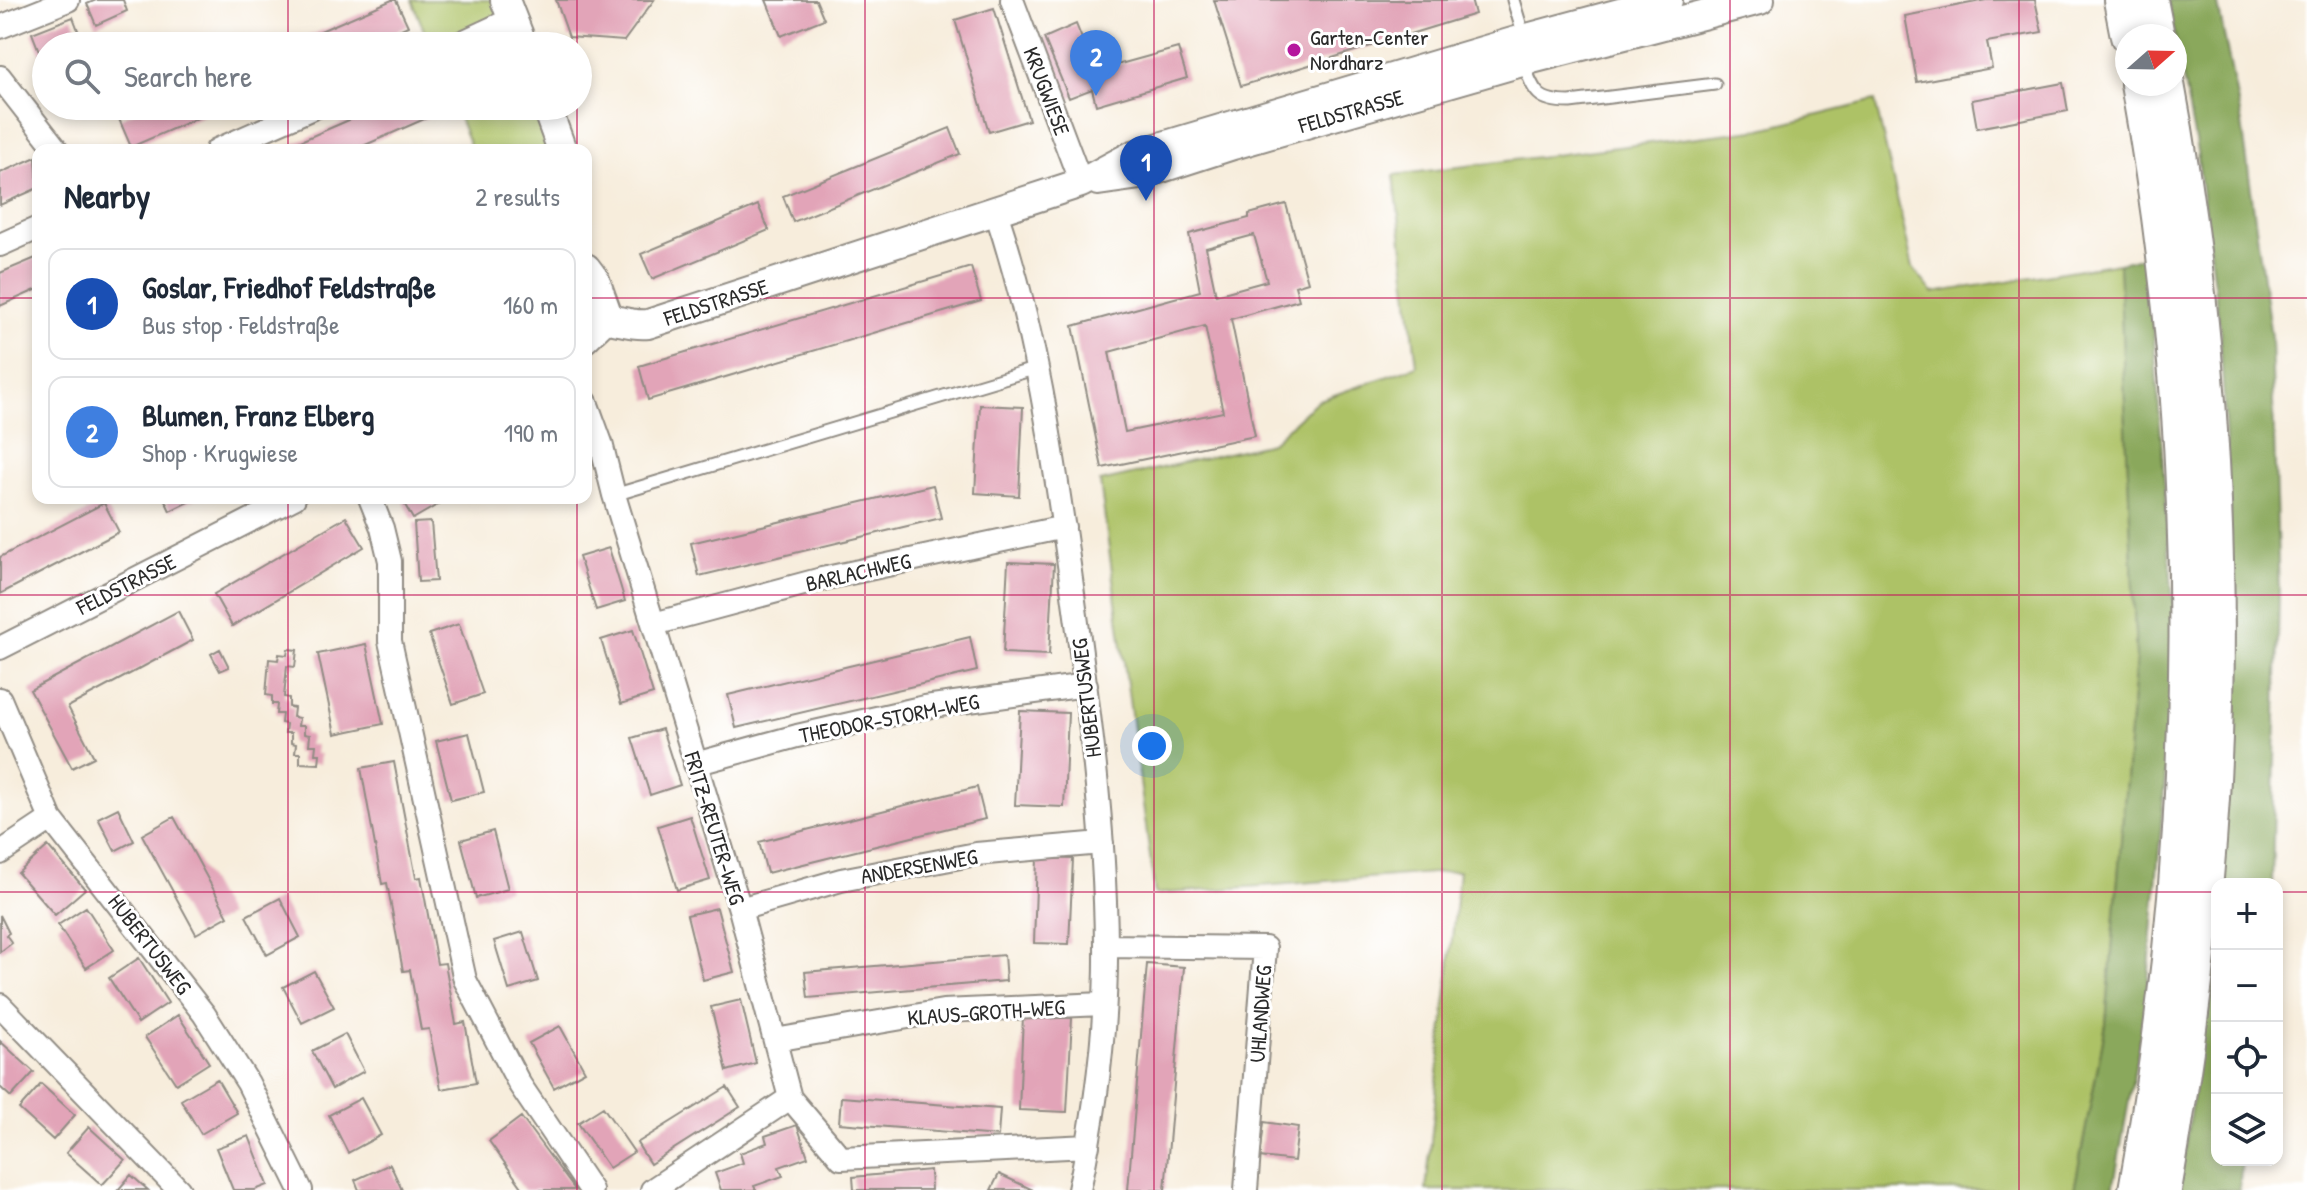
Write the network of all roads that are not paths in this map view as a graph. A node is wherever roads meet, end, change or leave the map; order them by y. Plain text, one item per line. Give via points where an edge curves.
1 (68, 0) edge
2 (1012, 0) edge
3 (1513, 0) edge
4 (1668, 0) edge
5 (2122, 0) edge
6 (2149, 0) edge
7 (1753, 1) edge
8 (508, 10) edge
9 (2127, 24) edge
10 (2154, 24) edge
11 (0, 27) edge
12 (475, 32) edge
13 (517, 32) edge
14 (1524, 50) junction
15 (0, 77) edge
16 (1715, 84) dead end
17 (2141, 96) edge
18 (2168, 96) edge
19 (32, 118) edge
20 (34, 120) edge
21 (285, 120) edge
22 (551, 120) edge
23 (52, 144) edge
24 (231, 144) edge
25 (560, 144) edge
26 (1081, 183) junction
27 (996, 212) junction
28 (32, 231) edge
29 (0, 245) edge
30 (592, 276) edge
31 (597, 318) edge
32 (1038, 367) junction
33 (592, 424) edge
34 (614, 495) junction
35 (282, 504) edge
36 (372, 504) edge
37 (1064, 527) junction
38 (654, 624) junction
39 (0, 648) edge
40 (1086, 685) junction
41 (0, 699) edge
42 (695, 764) junction
43 (51, 819) junction
44 (1102, 843) junction
45 (0, 853) edge
46 (740, 909) junction
47 (1106, 946) junction
48 (1103, 1004) junction
49 (0, 1005) edge
50 (775, 1040) junction
51 (790, 1098) junction
52 (1088, 1146) junction
53 (179, 1190) edge
54 (301, 1190) edge
55 (591, 1190) edge
56 (652, 1190) edge
57 (1079, 1190) edge
58 (1246, 1190) edge
59 (2137, 1190) edge
60 (2163, 1190) edge

1 - 11 street
2 - 26 street, KRUGWIESE
3 - 14 lane
4 - 14 street, FELDSTRASSE
5 - 9 highway
6 - 10 highway
7 - 14 street, FELDSTRASSE
8 - 12 street
8 - 13 street
14 - 16 lane via 1538,95 1551,102
14 - 26 street, FELDSTRASSE via 1133,155
15 - 19 street
17 - 59 highway via 2175,335 2183,459 2186,726 2168,977
18 - 60 highway via 2203,351 2215,633 2206,856
20 - 23 street
21 - 24 street
22 - 25 street
26 - 27 street, FELDSTRASSE
27 - 31 street, FELDSTRASSE via 648,324
27 - 32 street, HUBERTUSWEG
28 - 29 street
30 - 31 street
32 - 34 lane
32 - 37 street, HUBERTUSWEG
33 - 34 street, FRITZ-REUTER-WEG
34 - 38 street, FRITZ-REUTER-WEG
35 - 39 street, FELDSTRASSE
36 - 55 street via 390,561 390,641 465,980 520,1085
37 - 38 street, BARLACHWEG via 822,579
37 - 40 street, HUBERTUSWEG
38 - 42 street, FRITZ-REUTER-WEG
40 - 42 street, THEODOR-STORM-WEG via 925,707
40 - 44 street, HUBERTUSWEG
41 - 43 street, HUBERTUSWEG
42 - 46 street, FRITZ-REUTER-WEG
43 - 45 street
43 - 54 street, HUBERTUSWEG via 204,1014 248,1083
44 - 46 street, ANDERSENWEG via 976,854 841,880
44 - 47 street, HUBERTUSWEG
46 - 50 street, FRITZ-REUTER-WEG
47 - 48 street, HUBERTUSWEG
47 - 58 street, UHLANDWEG via 1265,948
48 - 50 street, KLAUS-GROTH-WEG via 943,1011
48 - 52 street, HUBERTUSWEG
49 - 53 street
50 - 51 street, FRITZ-REUTER-WEG
51 - 52 street via 841,1158
51 - 56 street
52 - 57 street, HUBERTUSWEG

